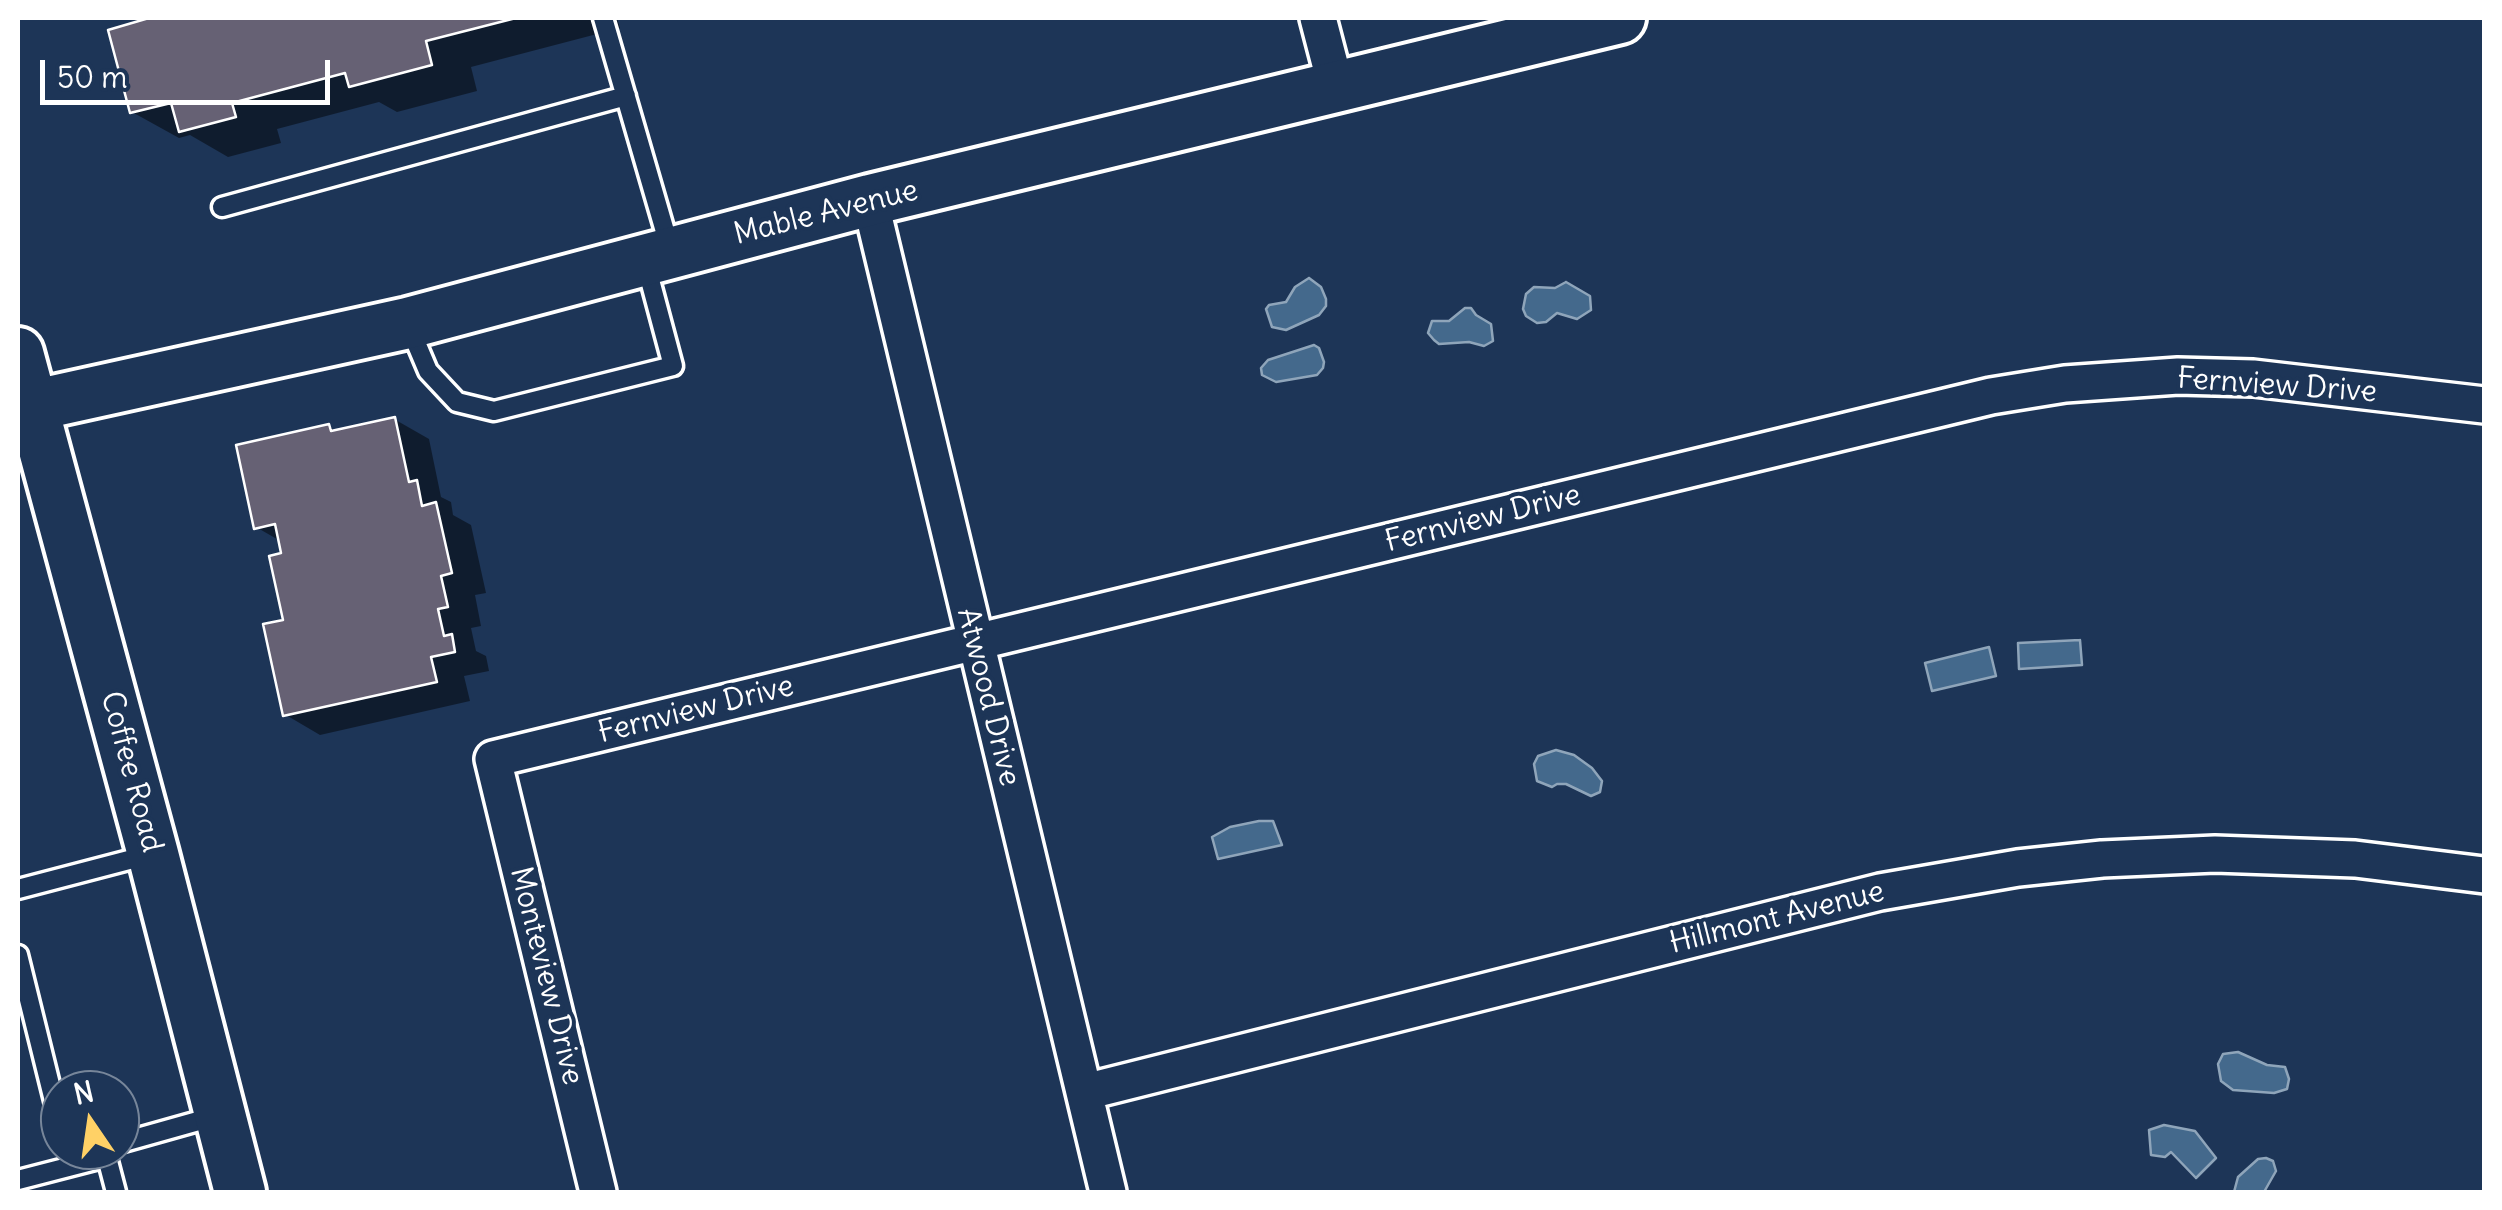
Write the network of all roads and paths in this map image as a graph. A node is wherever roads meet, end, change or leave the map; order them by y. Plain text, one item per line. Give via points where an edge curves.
1 (603, 18) edge
2 (1318, 18) edge
3 (1594, 21) edge
4 (1336, 87) junction
5 (626, 96) junction
6 (870, 200) junction
7 (222, 207) dead end
8 (658, 256) junction
9 (408, 322) junction
10 (18, 353) edge
11 (2484, 406) edge
12 (24, 407) edge
13 (974, 643) junction
14 (493, 758) joint
15 (153, 854) junction
16 (2484, 875) edge
17 (18, 888) edge
18 (18, 955) edge
19 (46, 1070) edge
20 (1084, 1092) junction
21 (221, 1114) junction
22 (140, 1141) edge
23 (240, 1192) edge
24 (598, 1192) edge
25 (1108, 1192) edge

1 - 5 lane
2 - 4 street
3 - 4 street, Mable Avenue
4 - 6 street, Mable Avenue
5 - 7 lane
5 - 8 lane
6 - 8 street, Mable Avenue
6 - 13 street, Atwood Drive
8 - 9 street, Mable Avenue
8 - 9 lane via 673,366 494,411 458,402 428,371
9 - 12 street, Mable Avenue
10 - 12 street, Coffee Road
11 - 13 street, Fernview Drive via 2253,378 2065,384 1971,400
12 - 15 street, Coffee Road
13 - 14 street, Fernview Drive
13 - 20 street, Atwood Drive
14 - 24 street, Monteview Drive
15 - 17 lane
15 - 21 street, Coffee Road
16 - 20 street, Hillmont Avenue via 2355,859 2215,854 2018,868 1880,892
18 - 19 lane
20 - 25 street, Atwood Drive
21 - 22 lane
21 - 23 street, Coffee Road

